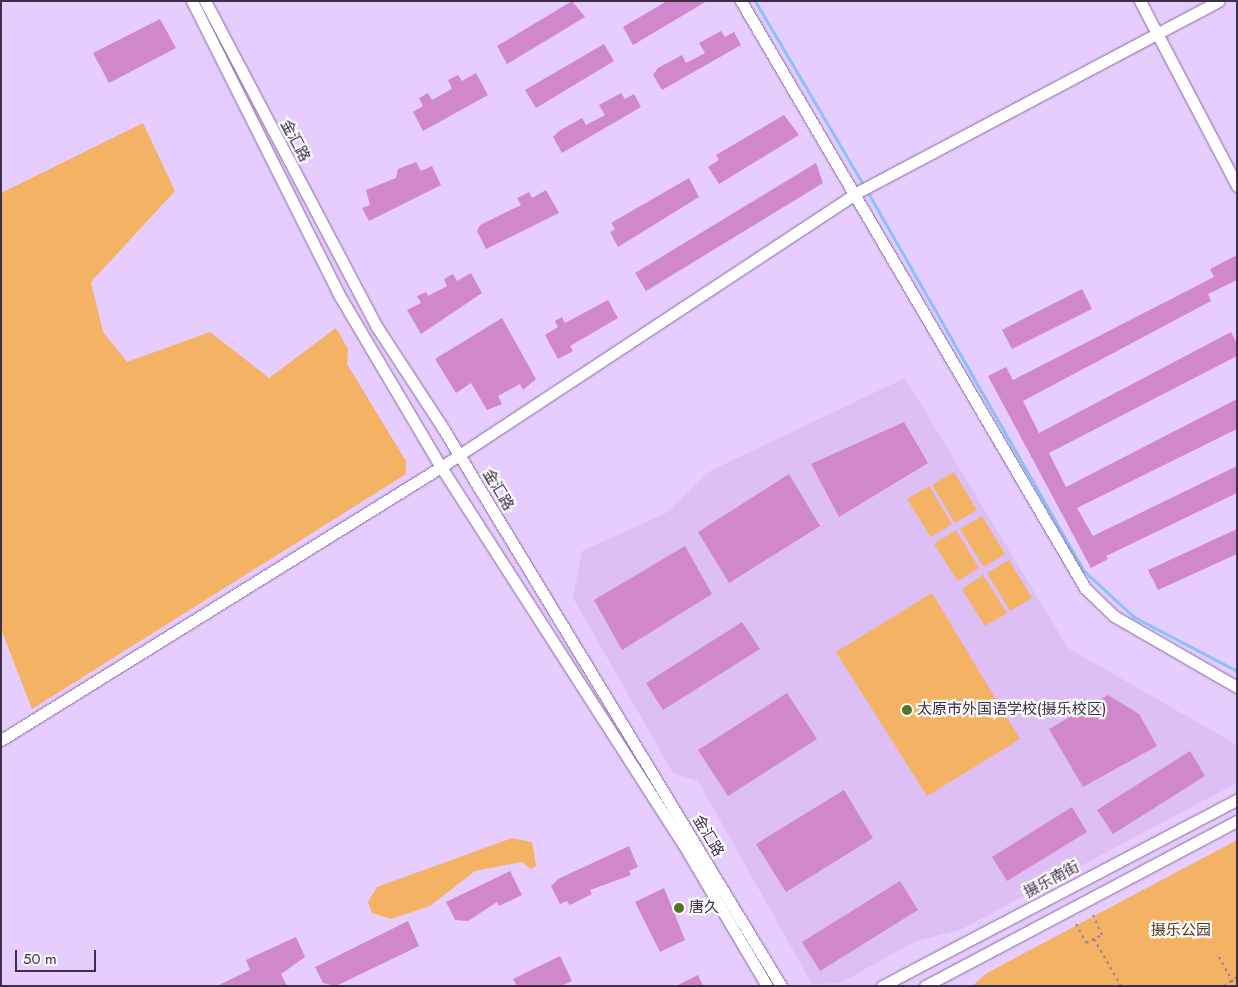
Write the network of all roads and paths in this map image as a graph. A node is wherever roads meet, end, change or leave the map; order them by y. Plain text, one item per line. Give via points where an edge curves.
1 (192, 1) edge
2 (205, 1) edge
3 (741, 1) edge
4 (1140, 1) edge
5 (1218, 1) edge
6 (1157, 33) junction
7 (1237, 186) edge
8 (856, 193) junction
9 (458, 454) junction
10 (441, 467) junction
11 (1237, 687) edge
12 (1, 740) edge
13 (1237, 800) edge
14 (1237, 821) edge
15 (1093, 915) dead end
16 (1076, 924) dead end
17 (1094, 939) junction
18 (1219, 957) dead end
19 (1237, 977) edge
20 (1232, 980) junction
21 (767, 986) edge
22 (781, 986) edge
23 (882, 986) edge
24 (925, 986) edge
25 (1121, 986) edge
26 (1224, 986) edge
27 (1235, 986) edge

1 - 10 street, 金汇路 via 338,293
2 - 9 street, 金汇路 via 377,327
3 - 8 street
4 - 6 street
5 - 6 street
6 - 7 street
6 - 8 street
8 - 9 street
8 - 11 street via 1085,588 1114,616
9 - 10 street
9 - 22 street, 金汇路
10 - 12 street
10 - 21 street, 金汇路 via 689,854
13 - 23 street, 摄乐南街
14 - 24 street
15 - 17 path via 1102,934
16 - 17 path via 1086,943
17 - 25 path
18 - 20 path
19 - 20 path
20 - 26 path
20 - 27 path

